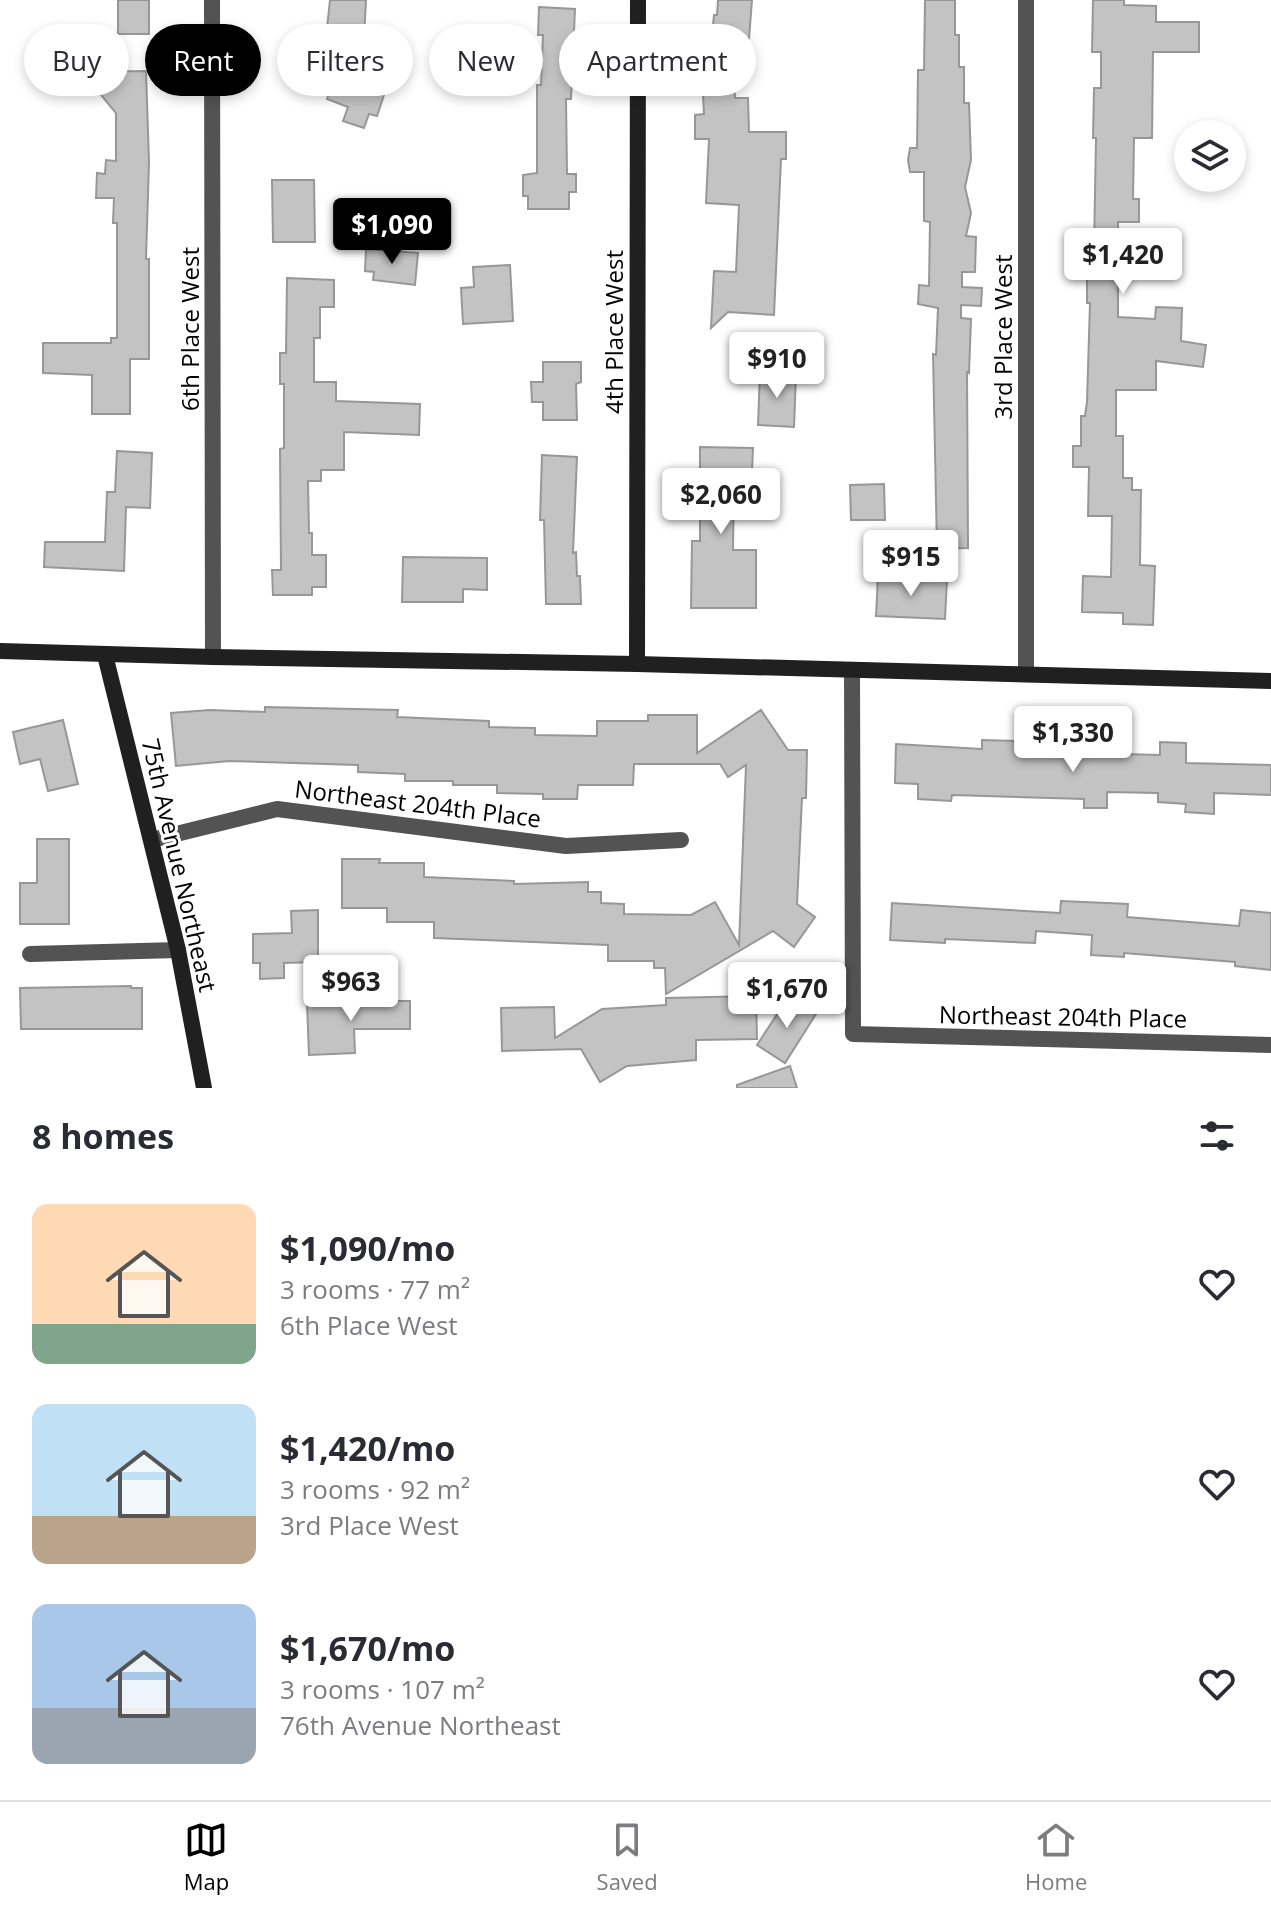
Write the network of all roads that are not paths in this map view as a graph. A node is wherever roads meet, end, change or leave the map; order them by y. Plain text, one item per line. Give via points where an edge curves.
1 (212, 0) edge
2 (638, 0) edge
3 (1026, 0) edge
4 (0, 651) edge
5 (105, 655) junction
6 (213, 657) junction
7 (637, 664) junction
8 (852, 670) junction
9 (1026, 673) junction
10 (1271, 681) edge
11 (152, 840) junction
12 (681, 840) dead end
13 (178, 950) junction
14 (30, 954) dead end
15 (1271, 1045) edge
16 (204, 1088) edge

1 - 6 street, 6th Place West
2 - 7 street, 4th Place West
3 - 9 street, 3rd Place West
4 - 5 street
5 - 6 street
5 - 11 street, 75th Avenue Northeast
6 - 7 street
7 - 8 street
8 - 9 street
8 - 15 street, Northeast 204th Place via 853,1034
9 - 10 street
11 - 12 street, Northeast 204th Place via 277,809 566,846
11 - 13 street, 75th Avenue Northeast
13 - 14 street
13 - 16 street, 75th Avenue Northeast

